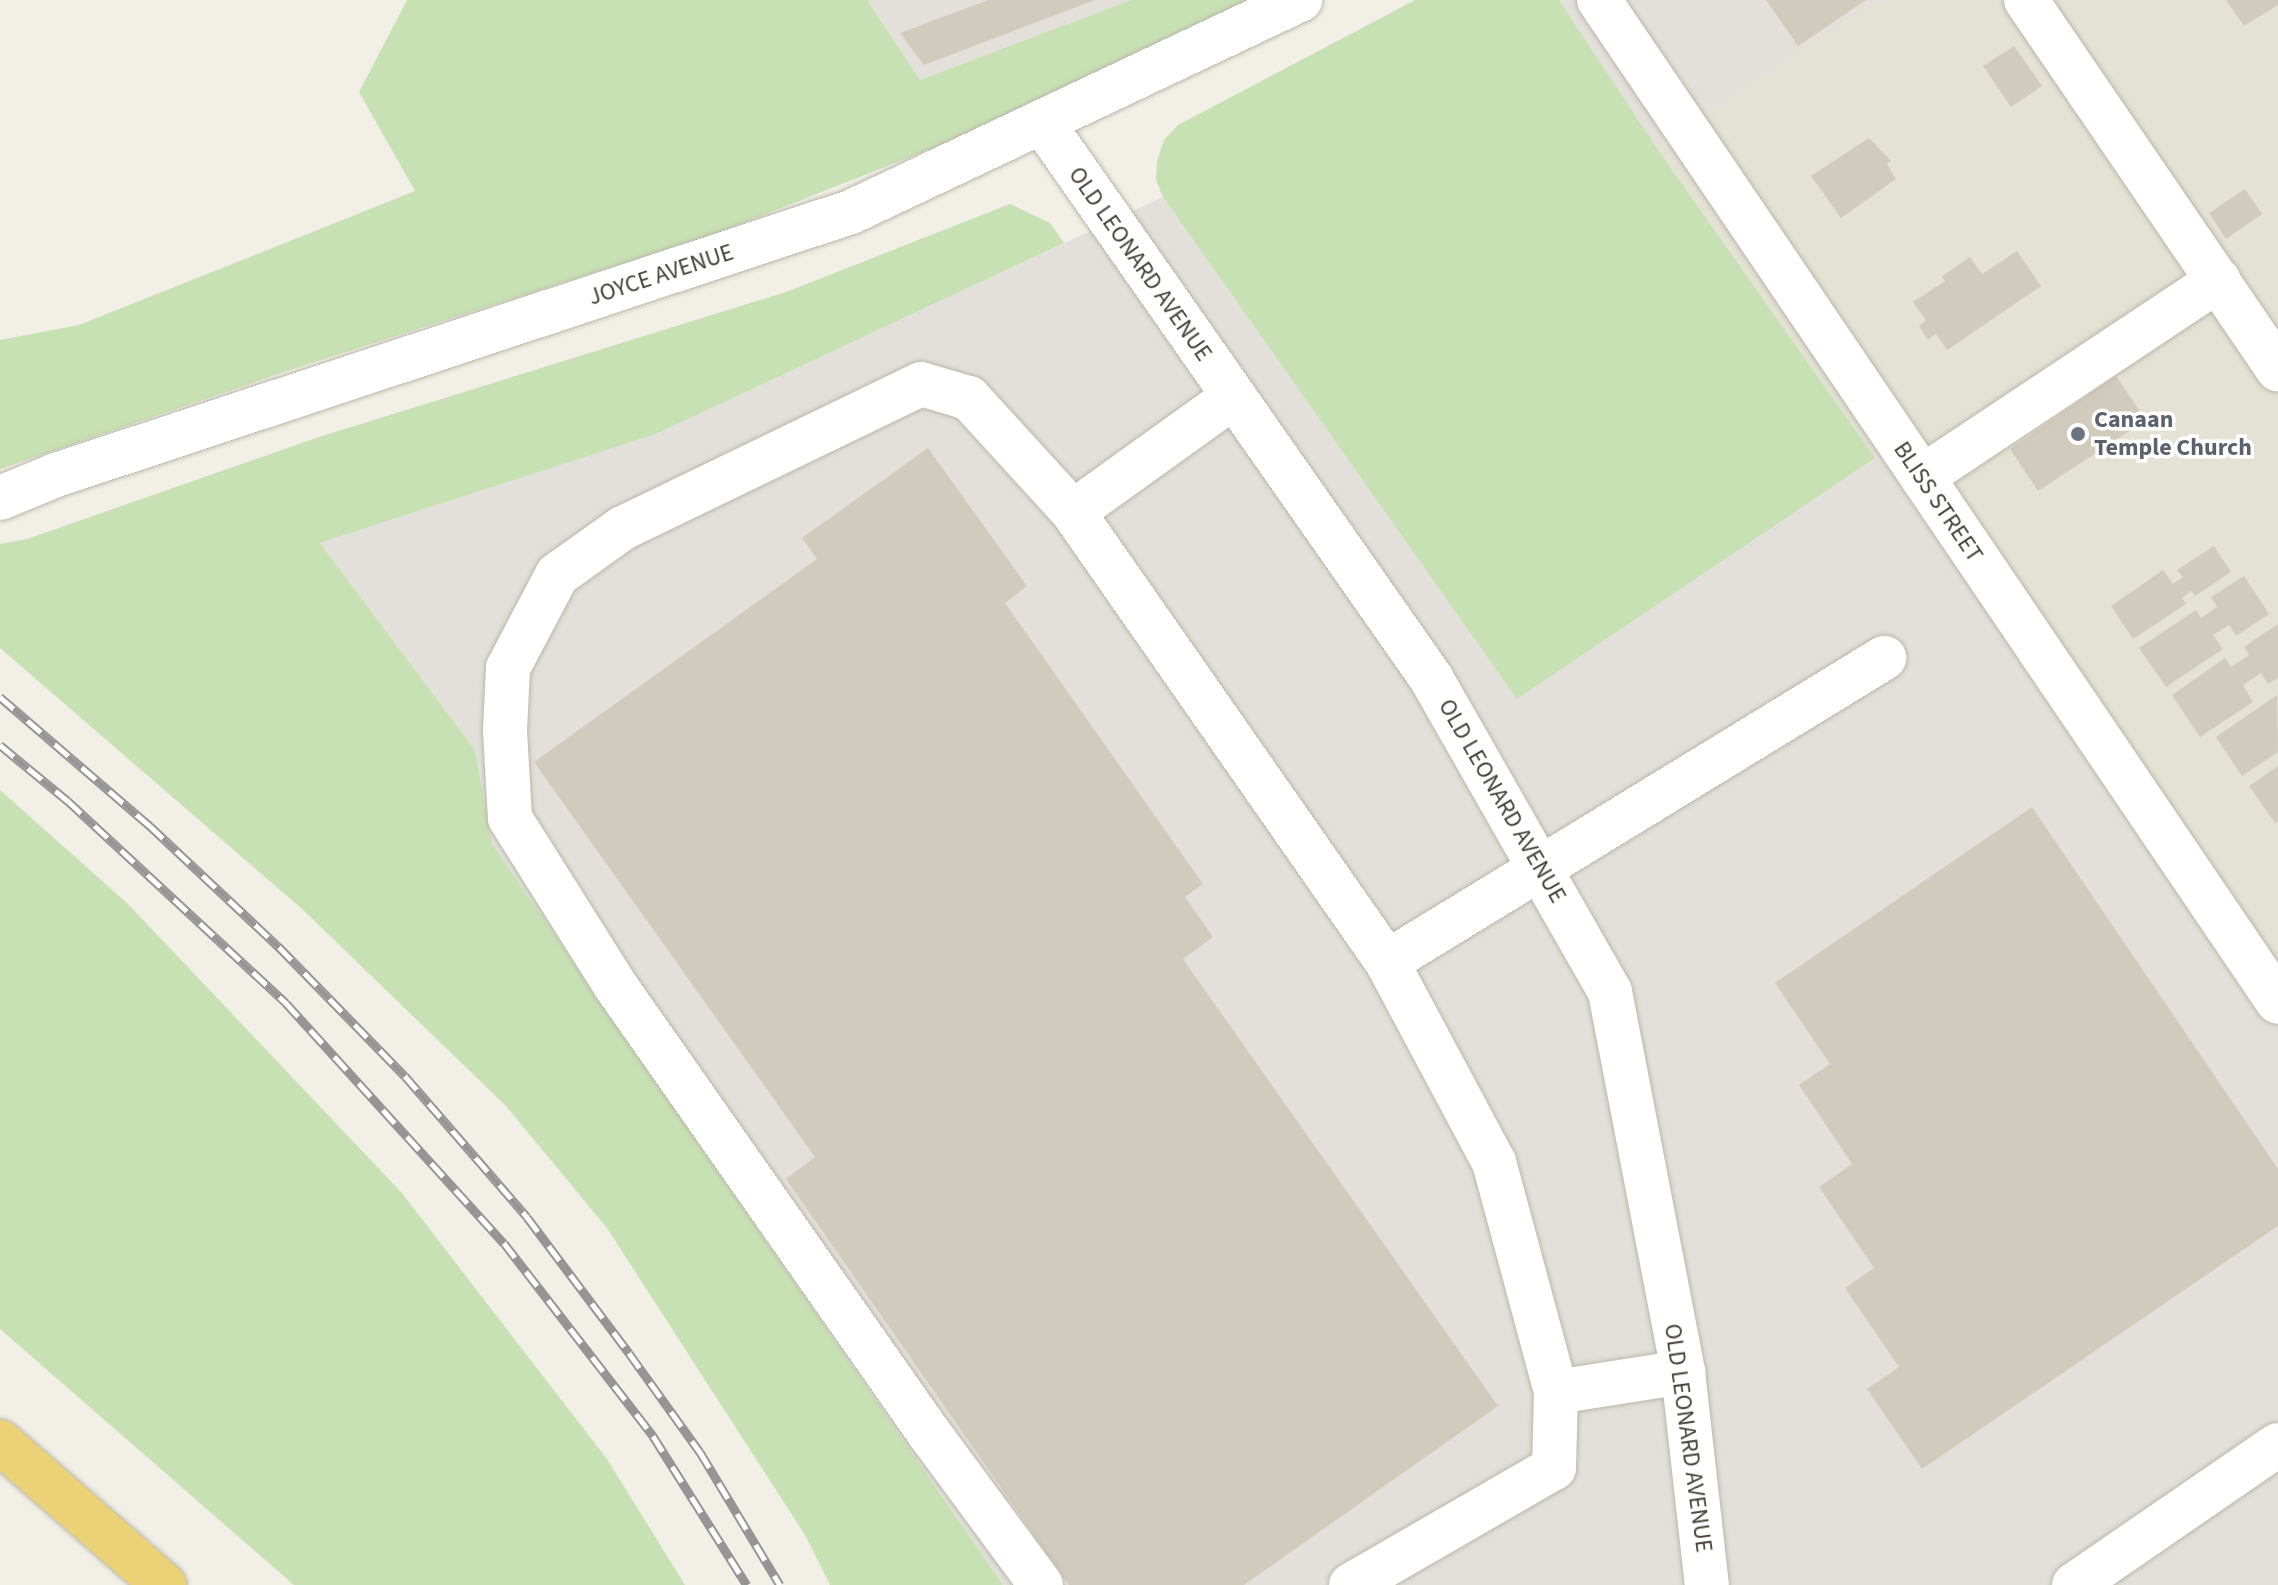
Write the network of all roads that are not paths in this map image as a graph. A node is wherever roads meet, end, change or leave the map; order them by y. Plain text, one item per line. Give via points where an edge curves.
1 (1300, 0) edge
2 (1599, 0) edge
3 (2026, 0) edge
4 (1042, 122) junction
5 (2218, 280) junction
6 (2278, 369) edge
7 (1233, 397) junction
8 (1922, 477) junction
9 (0, 498) edge
10 (1073, 512) junction
11 (1884, 658) dead end
12 (1542, 869) junction
13 (1387, 962) junction
14 (2278, 1002) edge
15 (1683, 1372) junction
16 (1556, 1392) junction
17 (0, 1442) edge
18 (2278, 1445) edge
19 (164, 1585) edge
20 (1041, 1585) edge
21 (1351, 1585) edge
22 (1707, 1585) edge
23 (2074, 1585) edge

1 - 4 street, JOYCE AVENUE
2 - 8 street, BLISS STREET
3 - 5 street
4 - 7 street, OLD LEONARD AVENUE
4 - 9 street, JOYCE AVENUE via 851,212
5 - 6 street
5 - 8 street
7 - 10 street
7 - 12 street, OLD LEONARD AVENUE via 1431,678
8 - 14 street, BLISS STREET
10 - 13 street
10 - 20 street via 969,398 921,384 623,528 557,575 508,668 505,730 510,818 615,985
11 - 12 street
12 - 13 street
12 - 15 street, OLD LEONARD AVENUE via 1610,992
13 - 16 street via 1494,1162
15 - 16 street
15 - 22 street, OLD LEONARD AVENUE
16 - 21 street via 1554,1468
17 - 19 highway
18 - 23 street

